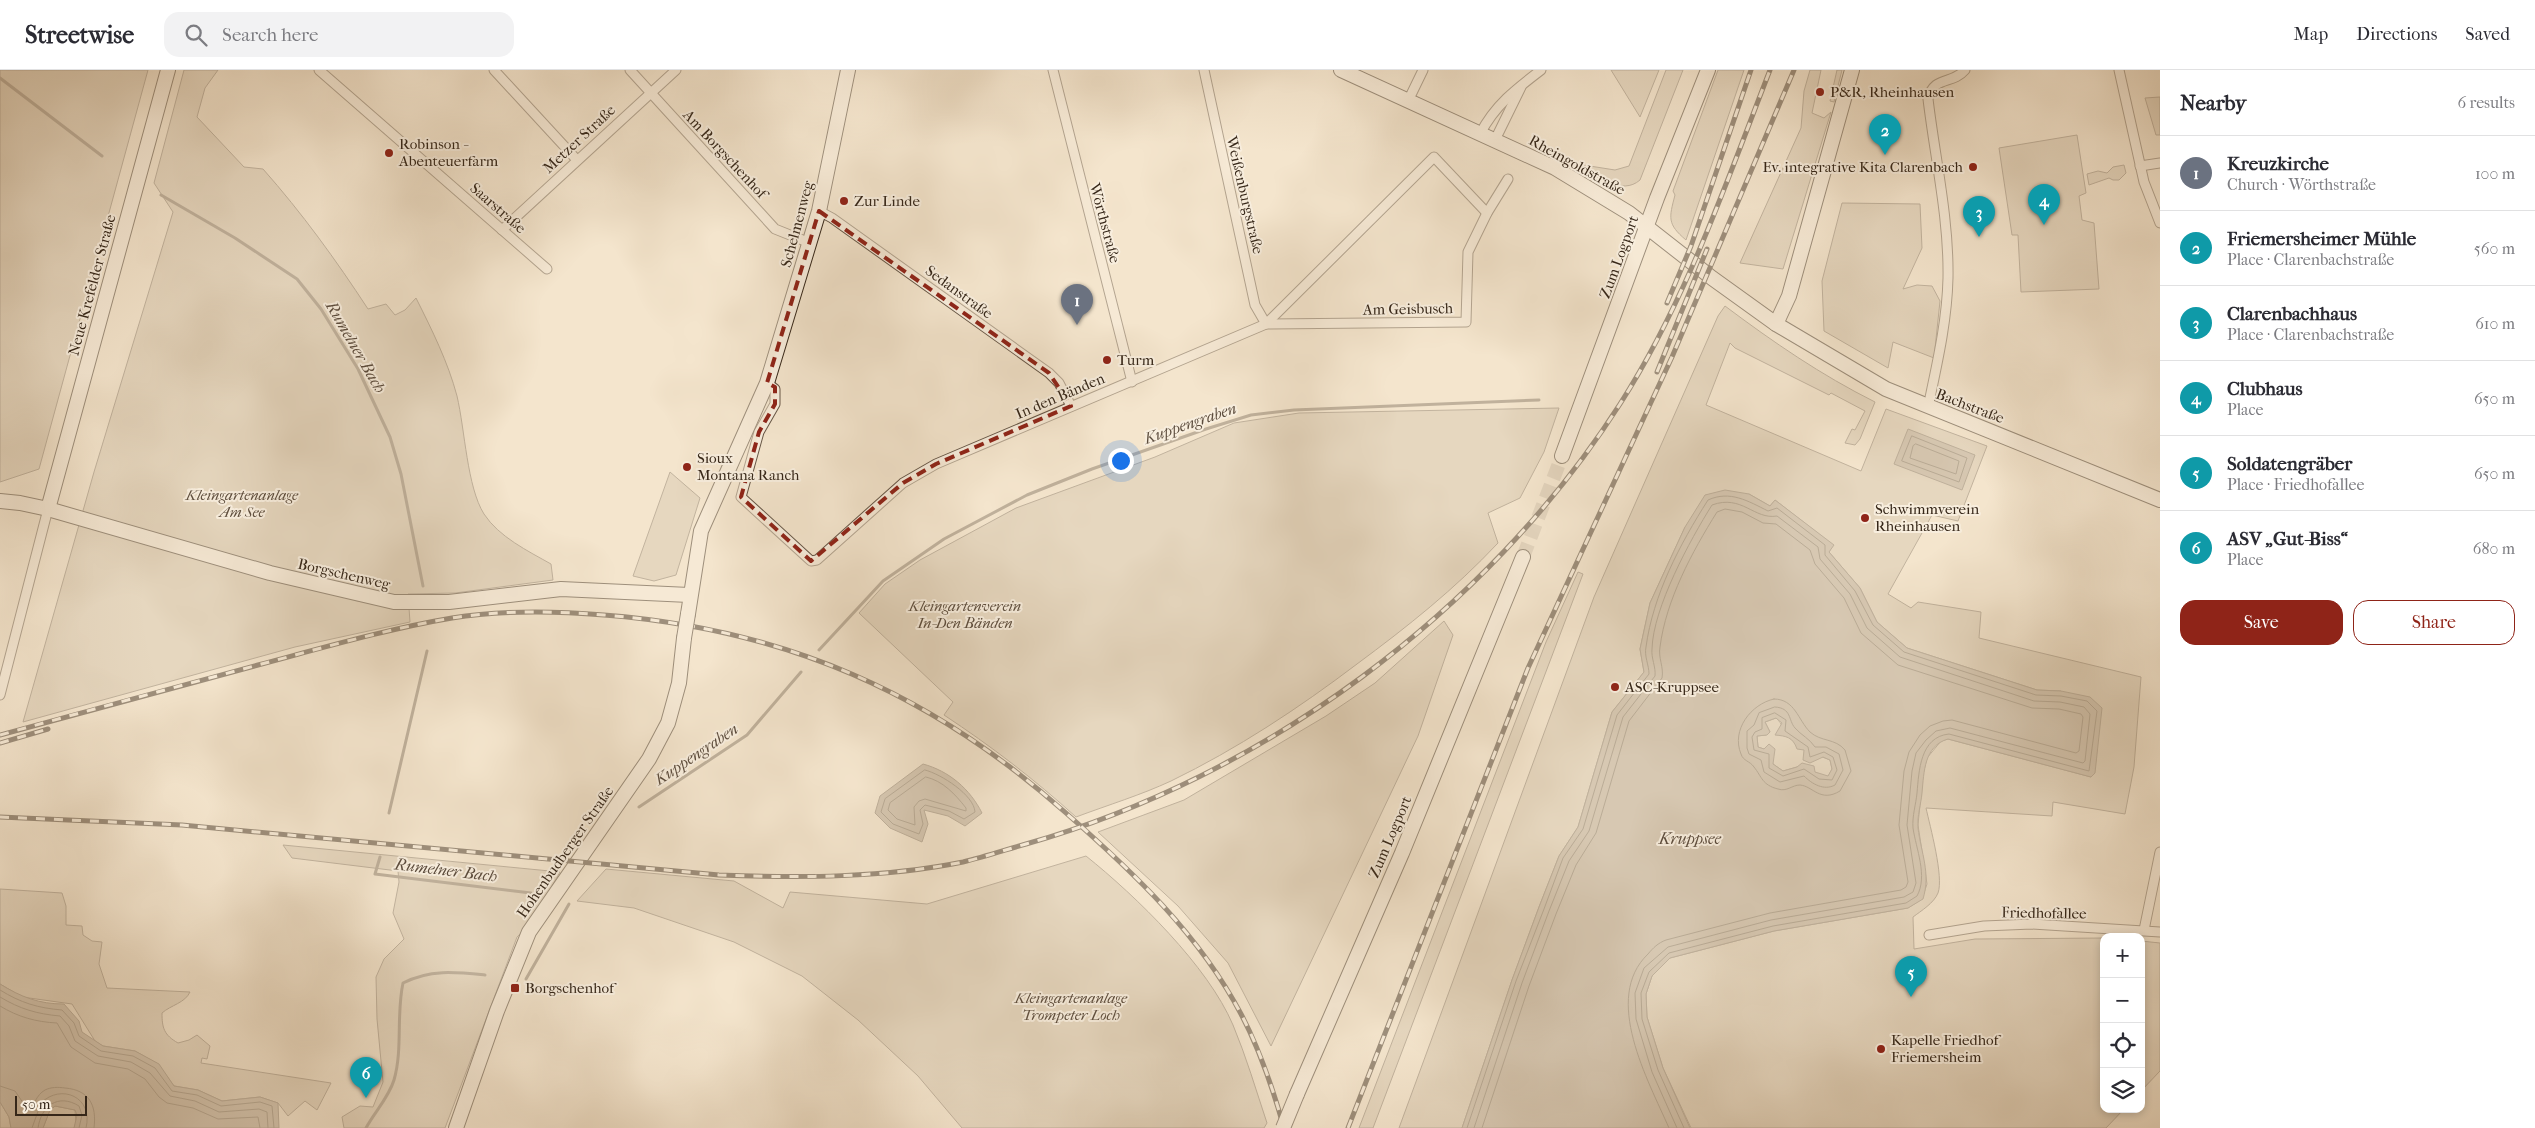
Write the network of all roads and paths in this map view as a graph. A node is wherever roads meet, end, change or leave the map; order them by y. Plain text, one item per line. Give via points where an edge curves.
1 (168, 70) edge
2 (319, 70) edge
3 (494, 70) edge
4 (630, 70) edge
5 (676, 70) edge
6 (848, 70) edge
7 (1054, 70) edge
8 (1204, 70) edge
9 (1341, 70) edge
10 (1423, 70) edge
11 (1541, 70) edge
12 (1708, 70) edge
13 (1852, 70) edge
14 (1965, 70) edge
15 (2119, 70) edge
16 (1522, 84) junction
17 (649, 93) junction
18 (1408, 101) junction
19 (1480, 134) junction
20 (1495, 140) junction
21 (577, 160) junction
22 (2160, 163) edge
23 (2140, 166) junction
24 (1508, 179) dead end
25 (819, 211) junction
26 (1487, 213) junction
27 (2160, 224) edge
28 (1648, 227) junction
29 (502, 230) junction
30 (810, 243) junction
31 (547, 269) dead end
32 (1266, 324) junction
33 (1776, 324) junction
34 (1132, 382) junction
35 (767, 383) junction
36 (1071, 406) junction
37 (1928, 407) junction
38 (1562, 456) tunnel mouth
39 (2160, 500) edge
40 (0, 501) edge
41 (48, 509) junction
42 (1523, 557) tunnel mouth
43 (690, 594) junction
44 (0, 695) edge
45 (2160, 852) edge
46 (2144, 930) junction
47 (2160, 932) edge
48 (1929, 935) dead end
49 (456, 1128) edge
50 (1283, 1128) edge

1 - 41 street, Neue Krefelder Straße
2 - 29 street, Saarstraße
3 - 21 street
4 - 17 street, Am Borgschenhof
5 - 17 street, Metzer Straße
6 - 25 street, Schelmenweg
7 - 34 street, Wörthstraße
8 - 32 street, Weißenburgstraße via 1256,305
9 - 18 street, Rheingoldstraße
10 - 18 street
11 - 16 street
12 - 28 street, Zum Logport
13 - 33 street via 1789,296
14 - 37 street via 1960,76 1937,83 1930,90 1928,99 1948,278 1943,335
15 - 23 street
16 - 19 street via 1490,116
16 - 20 street
17 - 21 street, Metzer Straße
17 - 30 street, Am Borgschenhof via 775,229
18 - 19 street, Rheingoldstraße
19 - 20 street, Rheingoldstraße
20 - 28 street, Rheingoldstraße via 1556,168
21 - 29 street, Metzer Straße
22 - 23 street
23 - 27 street
24 - 26 street, Am Geisbusch
25 - 30 street, Schelmenweg
25 - 36 street, Sedanstraße via 1049,373 1059,383
26 - 32 street, Am Geisbusch via 1468,252 1466,322
26 - 32 street, In den Bänden via 1434,157
28 - 33 street, Rheingoldstraße
28 - 38 street, Zum Logport
29 - 31 street, Saarstraße
30 - 35 street, Schelmenweg
32 - 34 street, In den Bänden
33 - 37 street, Bachstraße via 1886,389
34 - 36 street, In den Bänden
35 - 36 street, In den Bänden via 776,389 775,404 759,432 741,497 811,561 817,560 903,483 936,464
35 - 43 street, Schelmenweg via 701,531
37 - 39 street, Bachstraße
40 - 41 street, Borgschenweg
41 - 43 street, Borgschenweg via 270,573 394,602 449,602 561,589
41 - 44 street
42 - 50 street, Zum Logport, bridge via 1406,844
43 - 49 street, Hohenbudberger Straße, bridge via 679,683 668,723 650,759 529,932
45 - 46 street
46 - 47 street, Friedhofallee
46 - 48 street, Friedhofallee via 2032,924 1984,926

